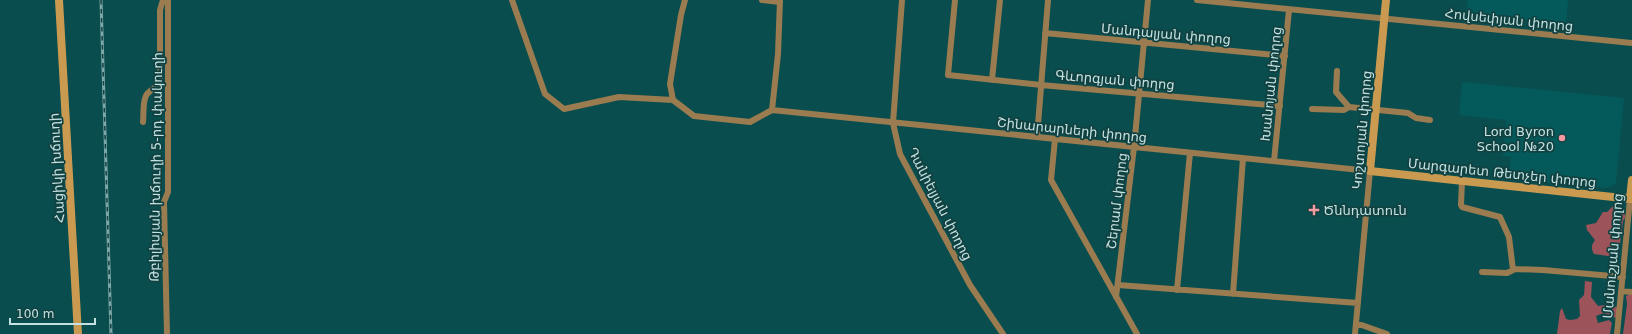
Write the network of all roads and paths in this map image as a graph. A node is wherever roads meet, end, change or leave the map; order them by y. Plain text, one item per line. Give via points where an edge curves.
1 (59, 0) edge
2 (163, 0) edge
3 (168, 0) edge
4 (512, 0) edge
5 (685, 0) edge
6 (762, 0) edge
7 (902, 0) edge
8 (955, 0) edge
9 (1000, 0) edge
10 (1048, 0) edge
11 (1148, 0) edge
12 (1197, 0) edge
13 (1386, 0) edge
14 (780, 1) edge
15 (1289, 10) junction
16 (1384, 18) junction
17 (1045, 34) junction
18 (1143, 43) junction
19 (1632, 43) edge
20 (1285, 56) junction
21 (1337, 71) dead end
22 (992, 80) junction
23 (1041, 84) junction
24 (1138, 93) junction
25 (673, 100) junction
26 (1280, 106) junction
27 (1349, 107) junction
28 (1312, 109) dead end
29 (772, 110) junction
30 (1375, 110) junction
31 (1430, 120) dead end
32 (143, 122) dead end
33 (893, 123) junction
34 (1036, 137) junction
35 (1055, 139) junction
36 (1134, 147) junction
37 (1190, 153) junction
38 (1243, 158) junction
39 (1274, 161) junction
40 (1370, 171) junction
41 (1632, 180) edge
42 (1462, 181) junction
43 (1631, 199) edge
44 (1513, 270) junction
45 (1482, 272) dead end
46 (1623, 277) junction
47 (1118, 285) junction
48 (1177, 290) junction
49 (1621, 291) junction
50 (1632, 292) edge
51 (1233, 294) junction
52 (1116, 297) junction
53 (1358, 303) junction
54 (1356, 323) junction
55 (78, 334) edge
56 (166, 334) edge
57 (1003, 334) edge
58 (1137, 334) edge
59 (1355, 334) edge
60 (1387, 334) edge
61 (1617, 334) edge

1 - 55 street, Հացիկի խճուղի
2 - 32 street via 160,10 160,80 145,101
3 - 56 street, Թբիլիսյան խճուղի 5-րդ փակուղի via 168,192 164,202
4 - 25 street via 545,94 564,109 619,97
5 - 25 street via 670,84
6 - 14 street
7 - 33 street, Դանիելյան փողոց
8 - 22 street, Գևորգյան փողոց via 948,75
9 - 22 street
10 - 17 street
11 - 18 street, Շերամ փողոց
12 - 15 street, Հովսեփյան փողոց
13 - 16 street, Կոշտոյան փողոց
14 - 29 street
15 - 16 street, Հովսեփյան փողոց
15 - 20 street, Խանոյան փողոց
16 - 19 street, Հովսեփյան փողոց
16 - 30 street, Կոշտոյան փողոց
17 - 18 street, Մանդալյան փողոց
17 - 23 street
18 - 20 street, Մանդալյան փողոց
18 - 24 street, Շերամ փողոց
20 - 26 street, Խանոյան փողոց
21 - 27 street via 1336,92
22 - 23 street, Գևորգյան փողոց
23 - 24 street, Գևորգյան փողոց
23 - 34 street
24 - 26 street, Գևորգյան փողոց
24 - 36 street, Շերամ փողոց
25 - 29 street via 694,116 750,122
26 - 39 street, Խանոյան փողոց
27 - 28 street via 1344,110
27 - 30 street
29 - 33 street, Շինարարների փողոց
30 - 31 street via 1408,113 1416,118
30 - 40 street, Կոշտոյան փողոց
33 - 34 street, Շինարարների փողոց
33 - 57 street, Դանիելյան փողոց via 900,154 970,285
34 - 35 street, Շինարարների փողոց
35 - 36 street, Շինարարների փողոց
35 - 52 street via 1051,180
36 - 37 street, Շինարարների փողոց
36 - 47 street, Շերամ փողոց
37 - 38 street, Շինարարների փողոց
37 - 48 street
38 - 39 street, Շինարարների փողոց
38 - 51 street
39 - 40 street, Շինարարների փողոց
40 - 42 street, Մարգարետ Թետչեր փողոց
40 - 53 street, Կոշտոյան փողոց
41 - 43 street, Մանուշյան փողոց
42 - 43 street, Մարգարետ Թետչեր փողոց
42 - 44 street via 1462,207 1500,217 1510,237
43 - 46 street, Մանուշյան փողոց
44 - 45 street via 1508,273
44 - 46 street via 1564,271
46 - 49 street, Մանուշյան փողոց
47 - 48 street
47 - 52 street, Շերամ փողոց
48 - 51 street
49 - 50 street
49 - 61 street, Մանուշյան փողոց
51 - 53 street
52 - 58 street
53 - 54 street, Կոշտոյան փողոց
54 - 59 street, Կոշտոյան փողոց
54 - 60 street

